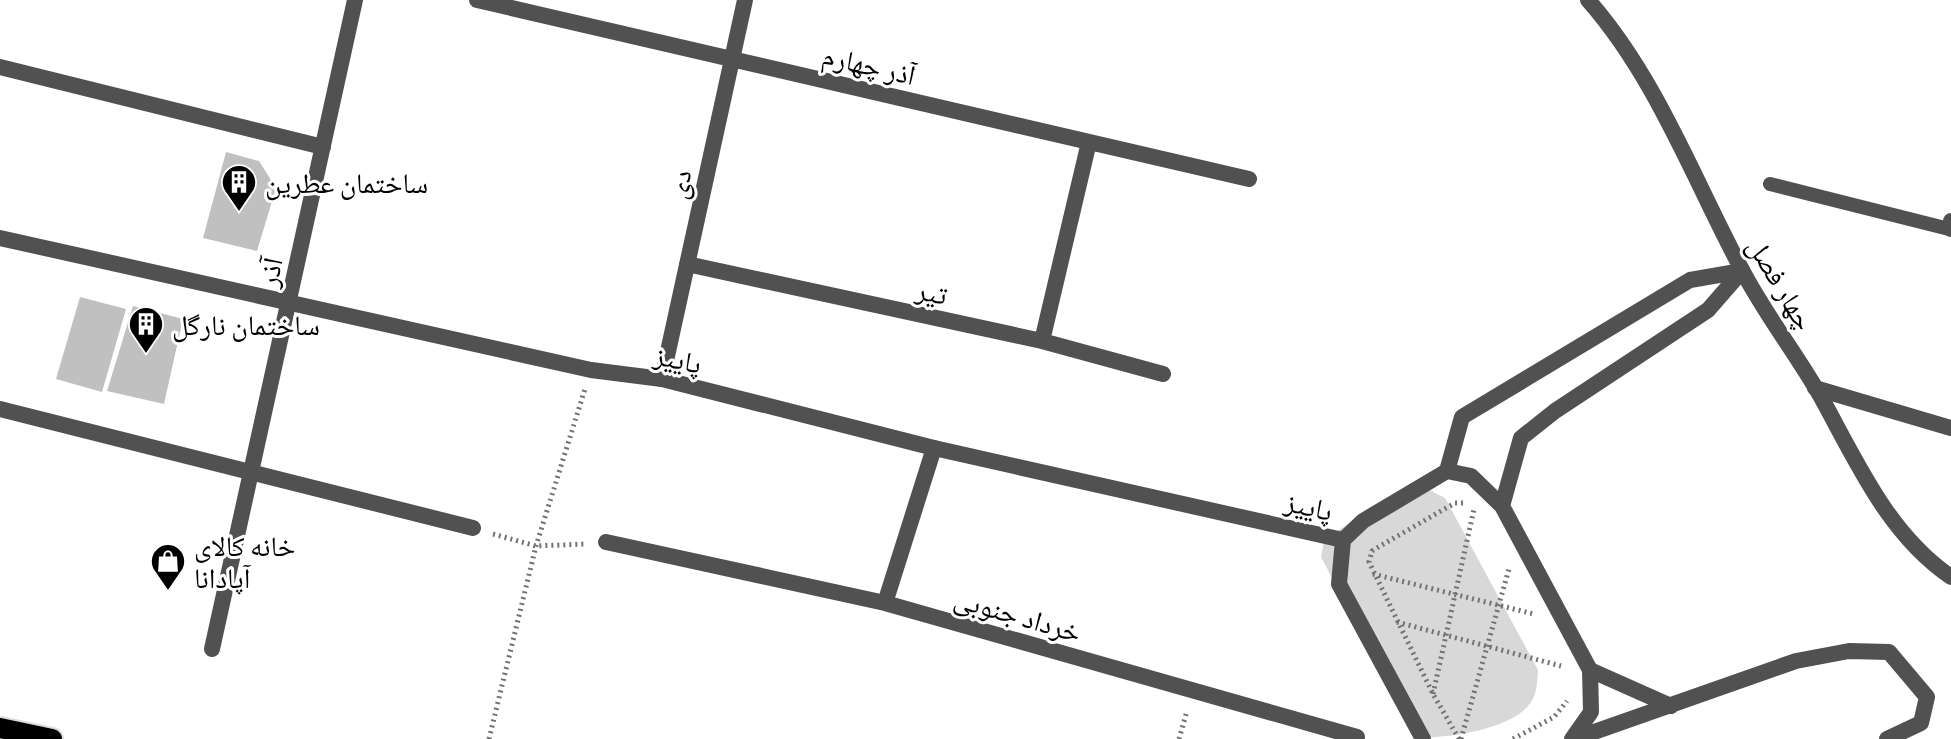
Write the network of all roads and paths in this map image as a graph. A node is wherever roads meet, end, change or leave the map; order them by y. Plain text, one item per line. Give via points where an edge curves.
1 (355, 0) edge
2 (477, 0) edge
3 (745, 0) edge
4 (1588, 0) edge
5 (731, 59) junction
6 (0, 67) edge
7 (1089, 142) junction
8 (323, 147) junction
9 (1249, 179) dead end
10 (1770, 184) dead end
11 (1950, 226) edge
12 (0, 238) edge
13 (687, 264) junction
14 (1742, 271) junction
15 (289, 300) junction
16 (1042, 341) junction
17 (591, 370) junction
18 (1163, 374) dead end
19 (662, 379) junction
20 (1815, 388) junction
21 (0, 409) edge
22 (1951, 428) edge
23 (934, 448) junction
24 (1447, 471) junction
25 (251, 472) junction
26 (1502, 506) junction
27 (473, 528) joint
28 (1343, 540) junction
29 (606, 542) joint
30 (536, 546) junction
31 (1372, 574) junction
32 (1517, 577) dead end
33 (1951, 577) edge
34 (1455, 594) junction
35 (885, 603) junction
36 (1531, 603) dead end
37 (1499, 605) junction
38 (1396, 621) junction
39 (1446, 635) junction
40 (1487, 646) junction
41 (212, 649) dead end
42 (1557, 653) dead end
43 (1590, 670) junction
44 (1573, 690) dead end
45 (1433, 694) junction
46 (1671, 706) junction
47 (0, 728) edge
48 (1357, 737) dead end
49 (52, 739) edge
50 (489, 739) edge
51 (1423, 739) edge
52 (1460, 739) edge
53 (1513, 739) edge
54 (1573, 739) edge
55 (1887, 739) edge

1 - 8 street, آذر
2 - 5 street, آذر چهارم
3 - 5 street, دی
4 - 14 street, چهار فصل via 1648,85
5 - 7 street, آذر چهارم
5 - 13 street, دی
6 - 8 street
7 - 9 street, آذر چهارم
7 - 16 street
8 - 15 street, آذر
10 - 11 lane
12 - 15 street, پاییز
13 - 16 street, تیر
13 - 19 street, دی
14 - 20 street, چهار فصل
14 - 24 street via 1690,280 1462,417
14 - 26 street via 1708,310 1521,438
15 - 17 street, پاییز
15 - 25 street, آذر
16 - 18 street, تیر
17 - 19 street, پاییز
17 - 30 path
19 - 23 street, پاییز
20 - 22 street
20 - 33 street, چهار فصل via 1881,505 1925,559
21 - 25 street
23 - 28 street, پاییز
23 - 35 street
24 - 26 street via 1471,476
24 - 28 street via 1363,521
25 - 27 street
25 - 41 street, آذر
26 - 43 street
27 - 30 path
28 - 51 street via 1339,584
29 - 30 path
29 - 35 street, خرداد جنوبی
30 - 50 path
31 - 34 path
31 - 34 path via 1372,551 1455,503 1466,502 1477,510
31 - 38 path
32 - 37 path via 1510,564
34 - 37 path
34 - 39 path
35 - 48 street, خرداد جنوبی
36 - 37 path via 1537,614
37 - 40 path
38 - 39 path
38 - 45 path
39 - 40 path
39 - 45 path
40 - 42 path via 1564,666
40 - 52 path
43 - 46 street
43 - 54 street via 1591,712
44 - 53 path via 1554,717
45 - 52 path
46 - 54 street
46 - 55 street via 1796,661 1849,651 1889,652 1927,697 1921,723
47 - 49 main road

